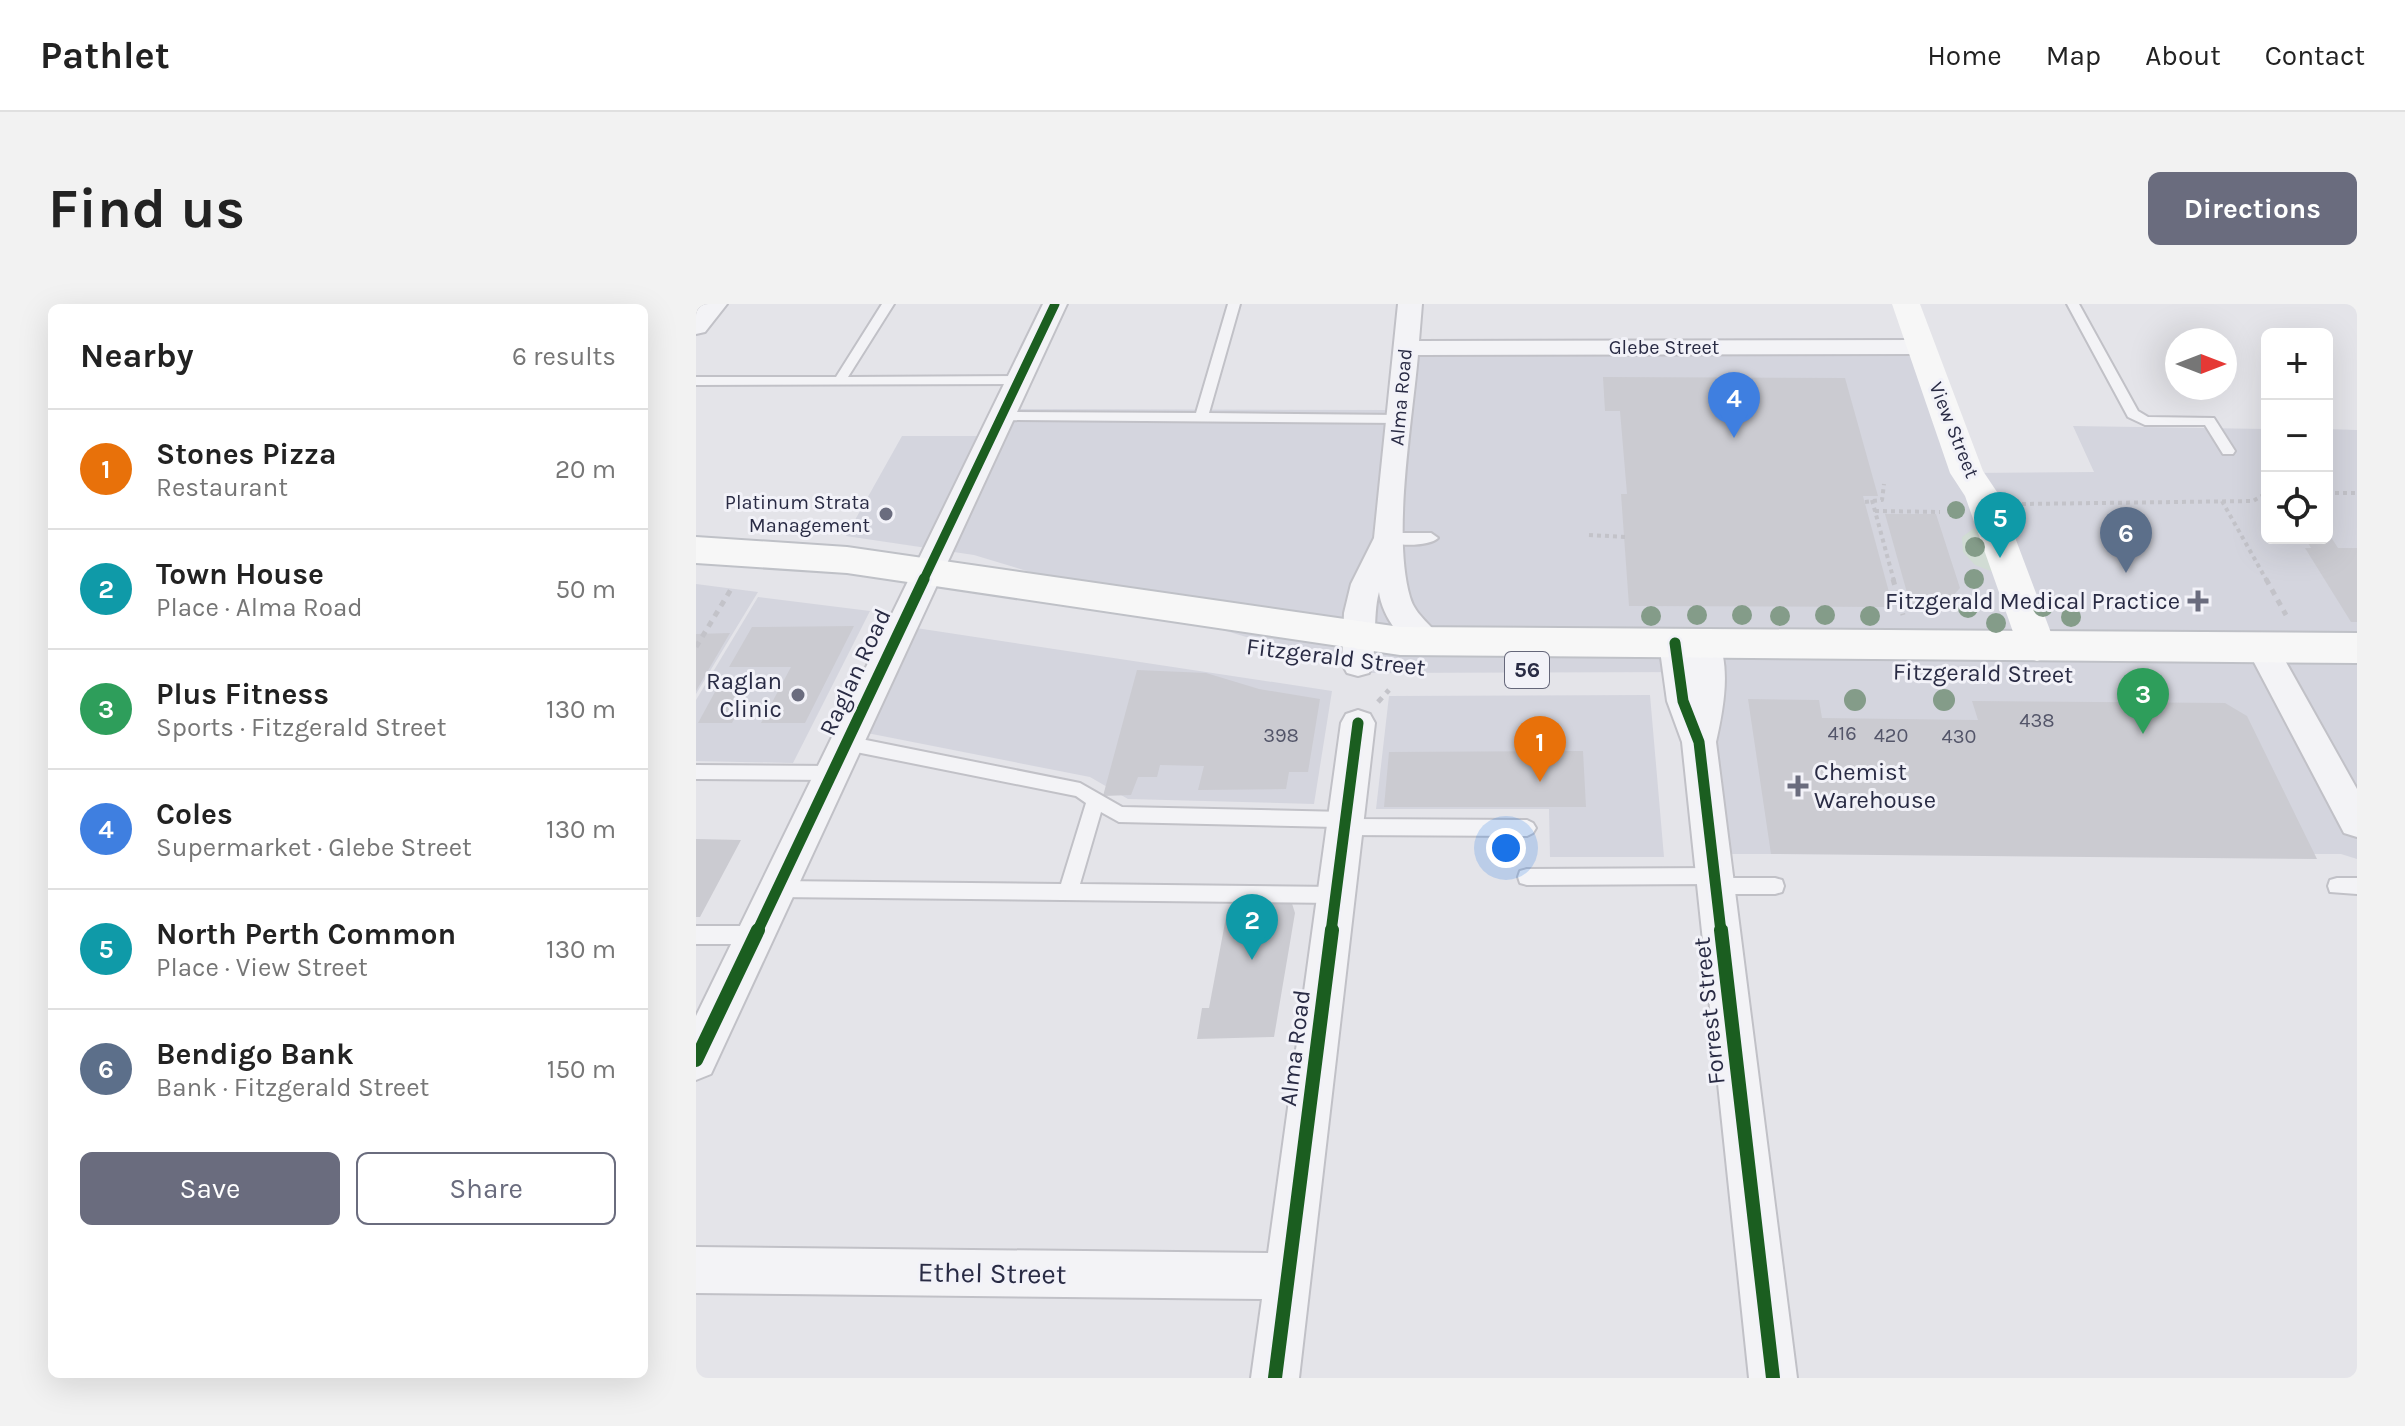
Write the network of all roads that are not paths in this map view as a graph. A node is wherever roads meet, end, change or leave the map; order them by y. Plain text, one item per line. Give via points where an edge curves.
1 (715, 304) edge
2 (888, 304) edge
3 (1055, 304) edge
4 (1234, 304) edge
5 (1410, 304) edge
6 (1906, 304) edge
7 (2073, 304) edge
8 (696, 327) edge
9 (1921, 347) junction
10 (1406, 348) junction
11 (840, 380) junction
12 (1019, 380) junction
13 (696, 381) edge
14 (1001, 416) junction
15 (1201, 418) junction
16 (1400, 419) junction
17 (2228, 451) dead end
18 (1388, 538) junction
19 (1431, 538) dead end
20 (702, 551) edge
21 (922, 583) junction
22 (1427, 642) junction
23 (2037, 646) junction
24 (2357, 648) edge
25 (1357, 650) junction
26 (1692, 657) junction
27 (2270, 662) junction
28 (2357, 676) edge
29 (1358, 723) dead end
30 (846, 743) junction
31 (696, 772) edge
32 (832, 773) junction
33 (1096, 799) junction
34 (2357, 822) edge
35 (1345, 824) junction
36 (1527, 828) dead end
37 (1527, 877) dead end
38 (1717, 881) junction
39 (1775, 886) dead end
40 (2337, 886) dead end
41 (2357, 886) edge
42 (777, 889) junction
43 (1068, 892) junction
44 (1336, 895) junction
45 (696, 935) edge
46 (755, 935) junction
47 (696, 1060) edge
48 (696, 1270) edge
49 (1288, 1276) junction
50 (1275, 1378) edge
51 (1773, 1378) edge

1 - 8 street
2 - 11 lane
3 - 12 street, Raglan Road
4 - 15 lane
5 - 10 street, Alma Road
6 - 9 main road, View Street
7 - 17 lane via 2133,414 2145,421 2209,421
9 - 10 street, Glebe Street
9 - 23 main road, View Street
10 - 16 street, Alma Road
11 - 12 lane
11 - 13 lane
12 - 14 street, Raglan Road
14 - 15 lane
14 - 21 street, Raglan Road
15 - 16 lane
16 - 18 street, Alma Road
18 - 19 lane
18 - 22 street, Alma Road via 1395,599 1410,626
18 - 25 street, Alma Road via 1365,580
20 - 21 main road, Fitzgerald Street / 56 via 830,582
21 - 25 main road, Fitzgerald Street / 56
21 - 30 street, Raglan Road
22 - 25 main road, Fitzgerald Street / 56
22 - 26 main road, Fitzgerald Street / 56
23 - 26 main road, Fitzgerald Street / 56
23 - 27 main road, Fitzgerald Street / 56
24 - 27 main road, Fitzgerald Street / 56
25 - 26 main road, Fitzgerald Street / 56 via 1423,670
26 - 27 main road, Fitzgerald Street / 56
26 - 38 street, Forrest Street via 1683,701 1699,742
27 - 28 main road, Fitzgerald Street / 56
27 - 34 street
29 - 35 street, Alma Road
30 - 32 street, Raglan Road
30 - 33 lane via 1080,790
31 - 32 lane
32 - 42 street, Raglan Road
33 - 35 lane via 1119,814
33 - 43 lane
35 - 36 lane
35 - 44 street, Alma Road
37 - 38 lane
38 - 39 lane
38 - 51 street, Forrest Street
40 - 41 lane
42 - 43 lane
42 - 46 street, Raglan Road
43 - 44 lane
44 - 49 street, Alma Road
45 - 46 lane
46 - 47 street, Raglan Road
48 - 49 street, Ethel Street
49 - 50 street, Alma Road

